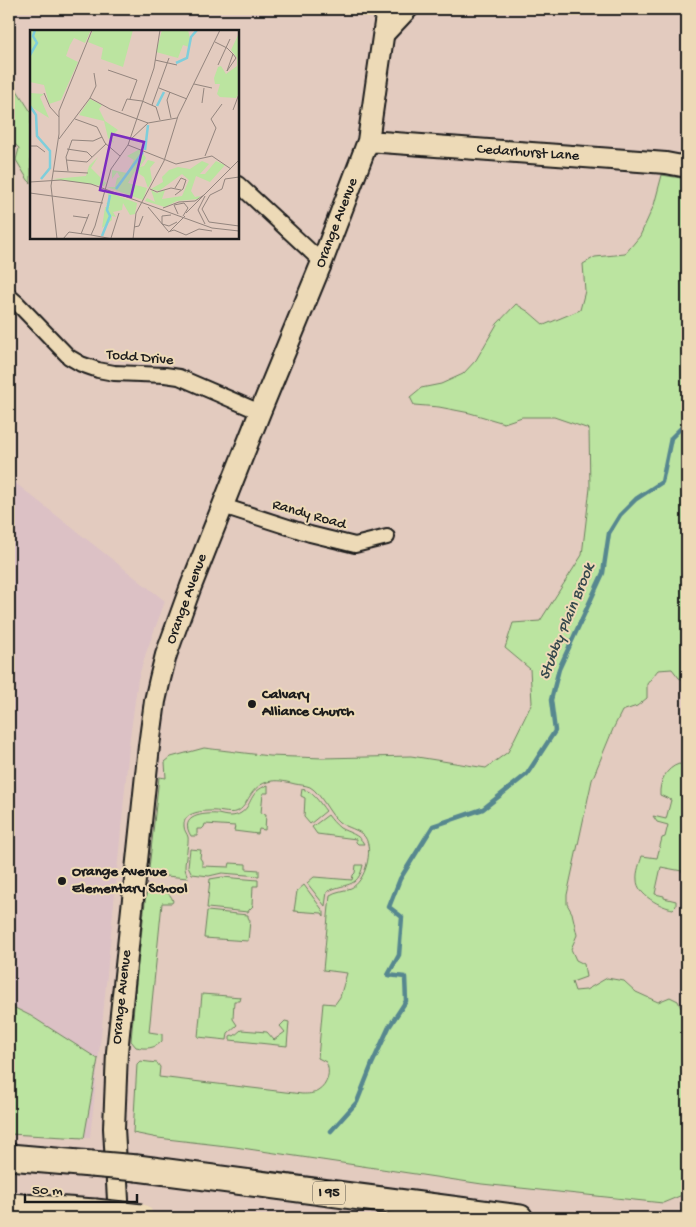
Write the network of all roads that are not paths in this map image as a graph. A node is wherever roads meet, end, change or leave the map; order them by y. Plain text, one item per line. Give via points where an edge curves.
1 (386, 9) edge
2 (410, 9) edge
3 (381, 41) junction
4 (368, 141) junction
5 (687, 167) edge
6 (239, 185) edge
7 (322, 262) junction
8 (9, 296) edge
9 (260, 412) junction
10 (222, 506) junction
11 (387, 536) dead end
12 (9, 1157) edge
13 (9, 1206) edge
14 (137, 1218) edge
15 (520, 1218) edge

1 - 3 main road, Orange Avenue
2 - 3 street
3 - 4 main road, Orange Avenue
4 - 5 main road, Cedarhurst Lane
4 - 7 main road, Orange Avenue
6 - 7 street
7 - 9 main road, Orange Avenue
8 - 9 street, Todd Drive via 69,357 81,364 114,373 179,377
9 - 10 main road, Orange Avenue
10 - 11 street, Randy Road via 355,545
10 - 14 main road, Orange Avenue via 166,655 149,746 117,1052 114,1128
12 - 15 highway, I 95, bridge via 137,1168
13 - 14 highway, bridge

